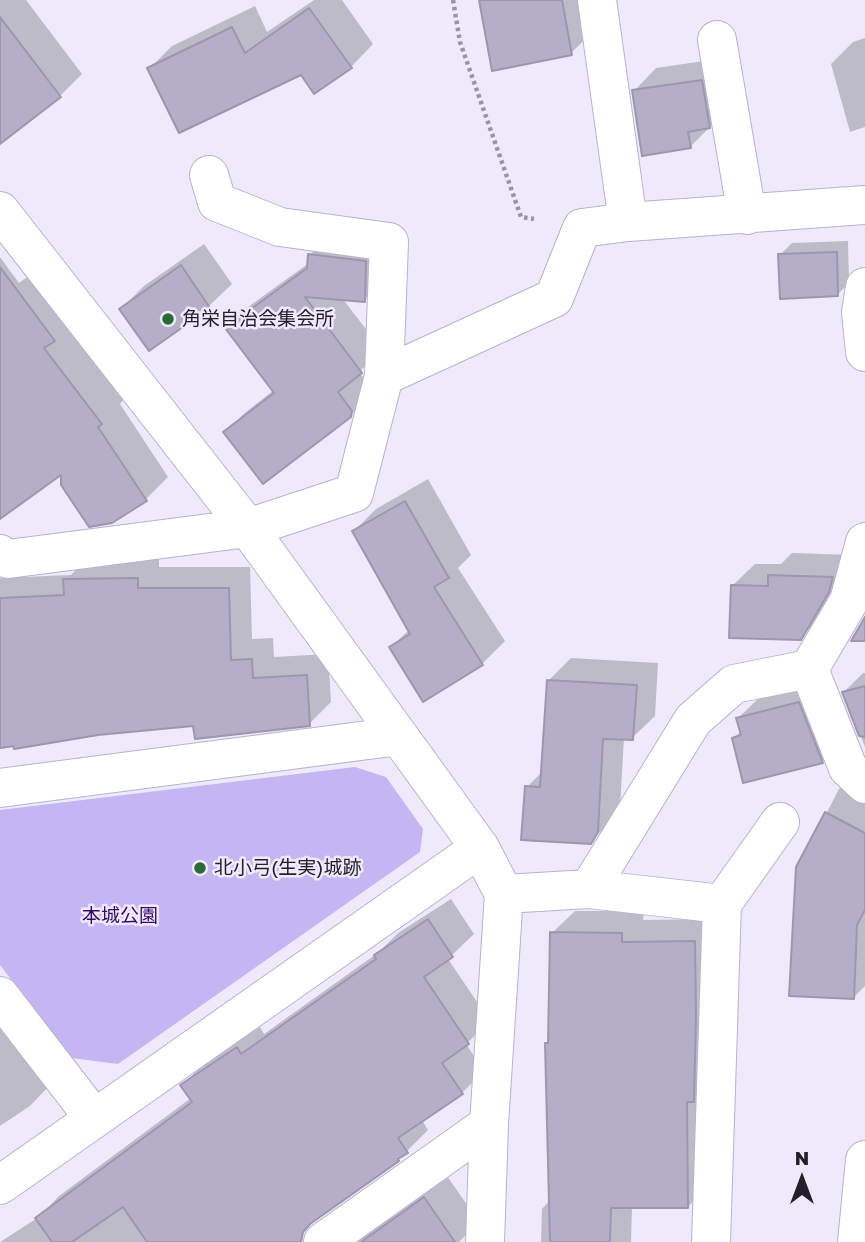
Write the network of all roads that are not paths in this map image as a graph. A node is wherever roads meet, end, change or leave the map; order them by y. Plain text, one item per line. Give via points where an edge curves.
1 (597, 0) edge
2 (717, 40) dead end
3 (209, 175) dead end
4 (865, 205) edge
5 (0, 211) edge
6 (747, 215) junction
7 (628, 222) junction
8 (865, 287) edge
9 (865, 352) edge
10 (384, 376) junction
11 (248, 528) junction
12 (865, 542) edge
13 (0, 554) edge
14 (808, 669) junction
15 (399, 736) junction
16 (865, 784) edge
17 (0, 788) edge
18 (780, 822) dead end
19 (480, 848) junction
20 (589, 889) junction
21 (505, 894) junction
22 (722, 904) junction
23 (0, 996) edge
24 (94, 1118) junction
25 (489, 1124) junction
26 (865, 1160) edge
27 (0, 1185) edge
28 (323, 1242) edge
29 (485, 1242) edge
30 (711, 1242) edge
31 (857, 1242) edge

1 - 7 street
2 - 6 street
3 - 10 street via 218,202 280,227 389,242
4 - 6 street
5 - 11 street
6 - 7 street
7 - 10 street via 582,228 554,298
8 - 9 street via 861,312
10 - 11 street via 354,493
11 - 13 street via 8,559
11 - 15 street
12 - 14 street via 849,601
14 - 16 street via 848,768
14 - 20 street via 734,684 692,720
15 - 17 street
15 - 19 street
18 - 22 street
19 - 21 street
19 - 24 street
20 - 21 street
20 - 22 street
21 - 25 street
22 - 30 street
23 - 24 street
24 - 27 street
25 - 28 street
25 - 29 street
26 - 31 street

